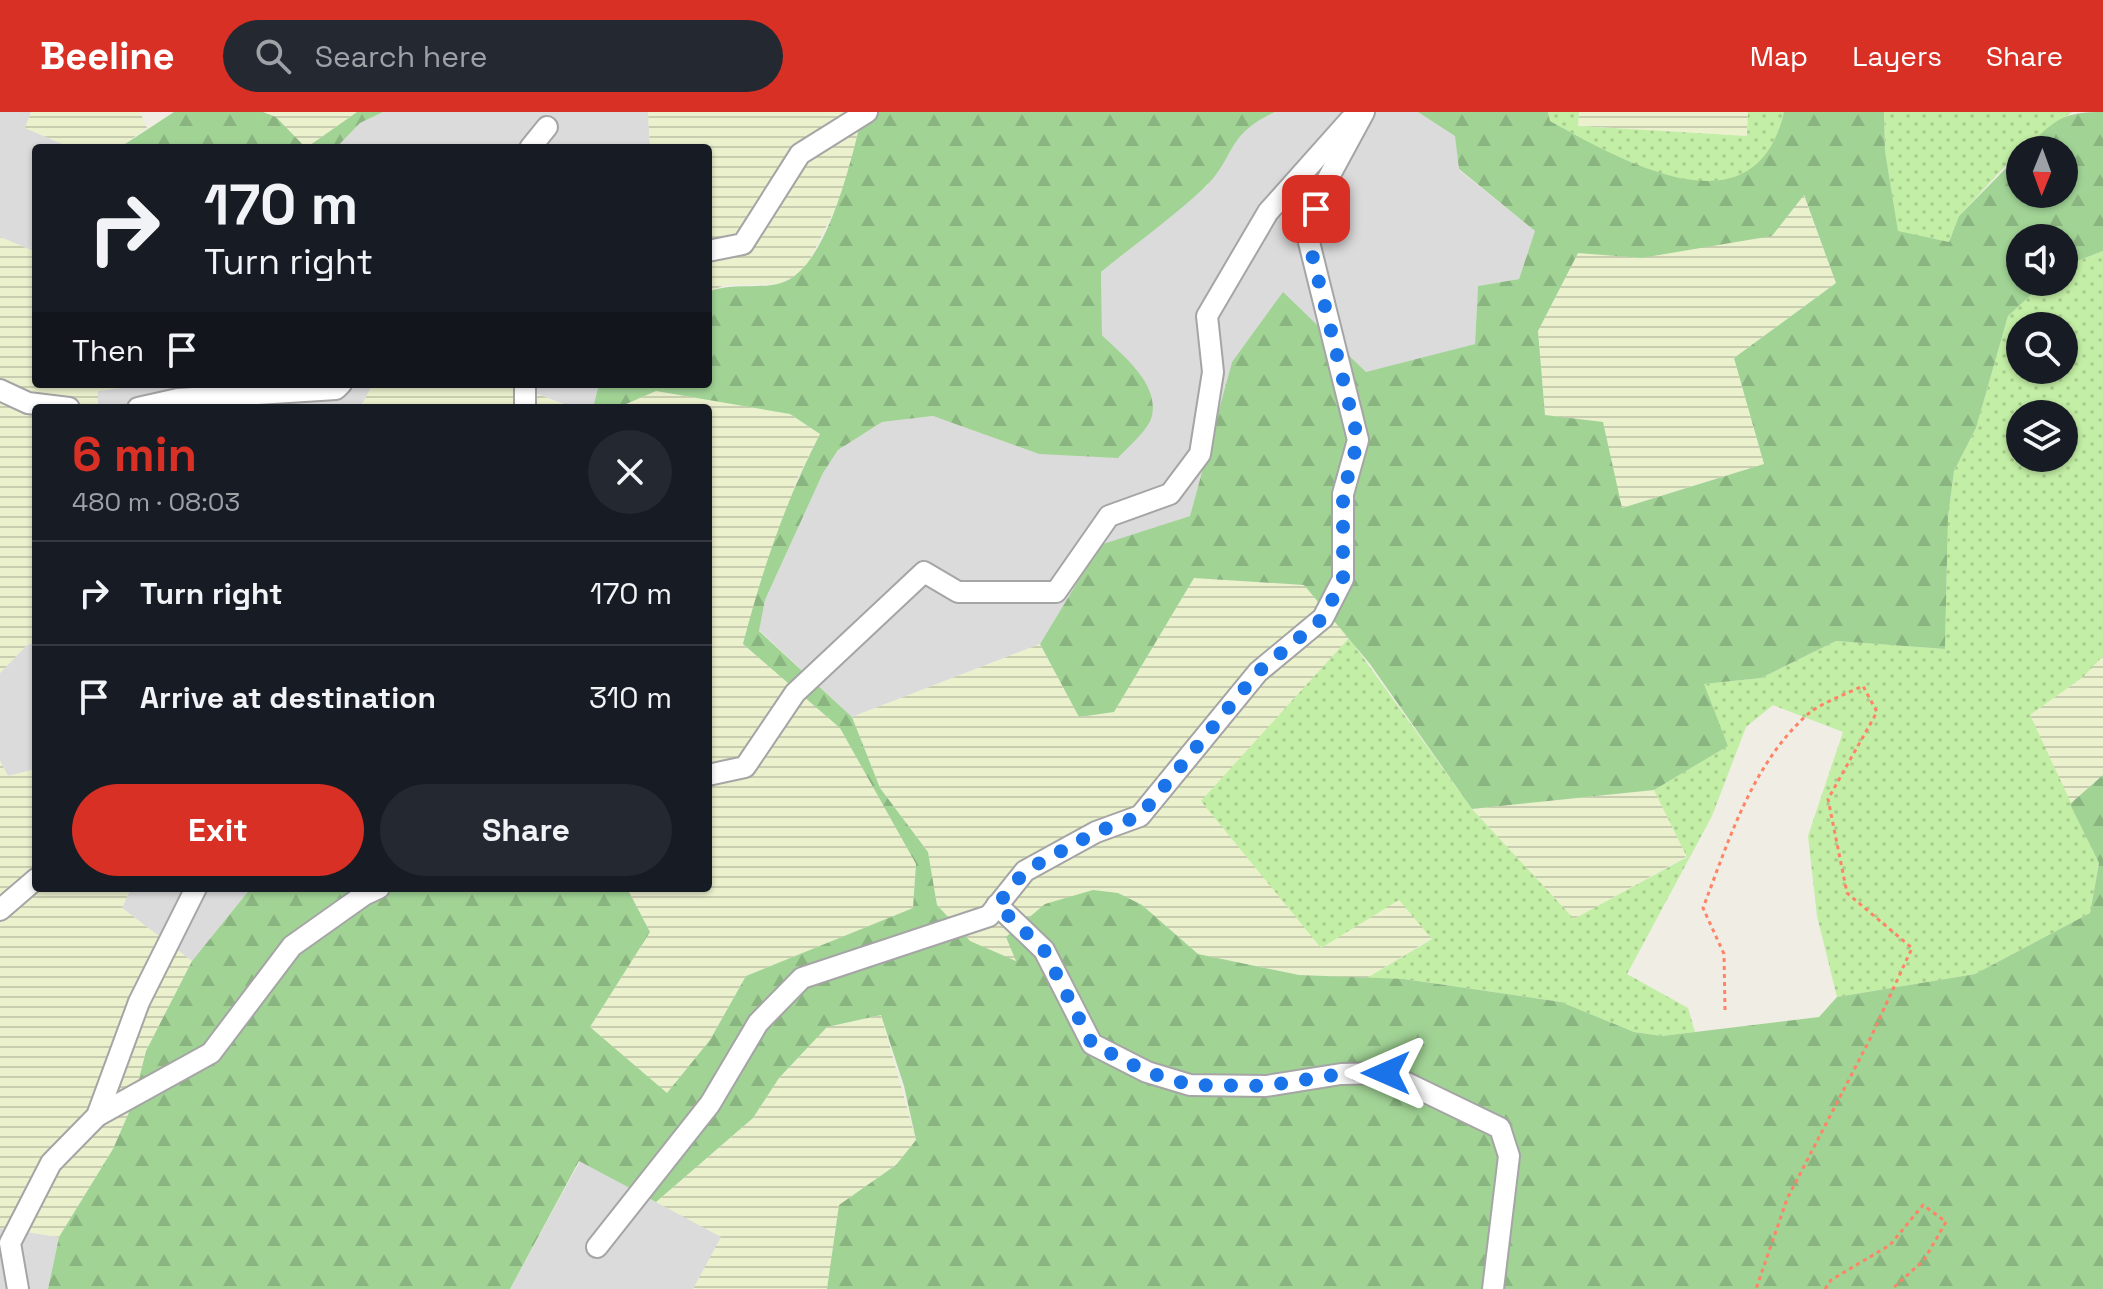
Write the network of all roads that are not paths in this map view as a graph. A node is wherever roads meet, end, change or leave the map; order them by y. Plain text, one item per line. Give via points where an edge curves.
1 (867, 112) edge
2 (1357, 112) edge
3 (1364, 112) edge
4 (547, 127) dead end
5 (533, 144) edge
6 (712, 250) edge
7 (337, 388) edge
8 (0, 390) edge
9 (36, 404) edge
10 (156, 404) edge
11 (712, 774) edge
12 (32, 882) edge
13 (194, 892) edge
14 (373, 892) edge
15 (997, 905) junction
16 (0, 910) edge
17 (97, 1116) junction
18 (597, 1247) dead end
19 (18, 1289) edge
20 (1493, 1289) edge

1 - 6 street via 800,154 743,244
2 - 11 street via 1268,212 1207,316 1213,372 1200,454 1170,494 1109,516 1056,592 958,592 924,572 795,693 745,767
3 - 15 street via 1325,184 1307,234 1358,440 1343,494 1343,579 1323,618 1258,672 1140,816 1096,832 1025,871
4 - 5 street
7 - 10 street
8 - 9 street
12 - 16 street
13 - 17 street via 139,1002
14 - 17 street via 292,946 211,1053
15 - 18 street via 989,916 802,978 758,1023 710,1104
15 - 20 street via 1044,950 1092,1044 1147,1072 1190,1085 1266,1086 1386,1073 1500,1128 1509,1156
17 - 19 street via 51,1163 10,1243

